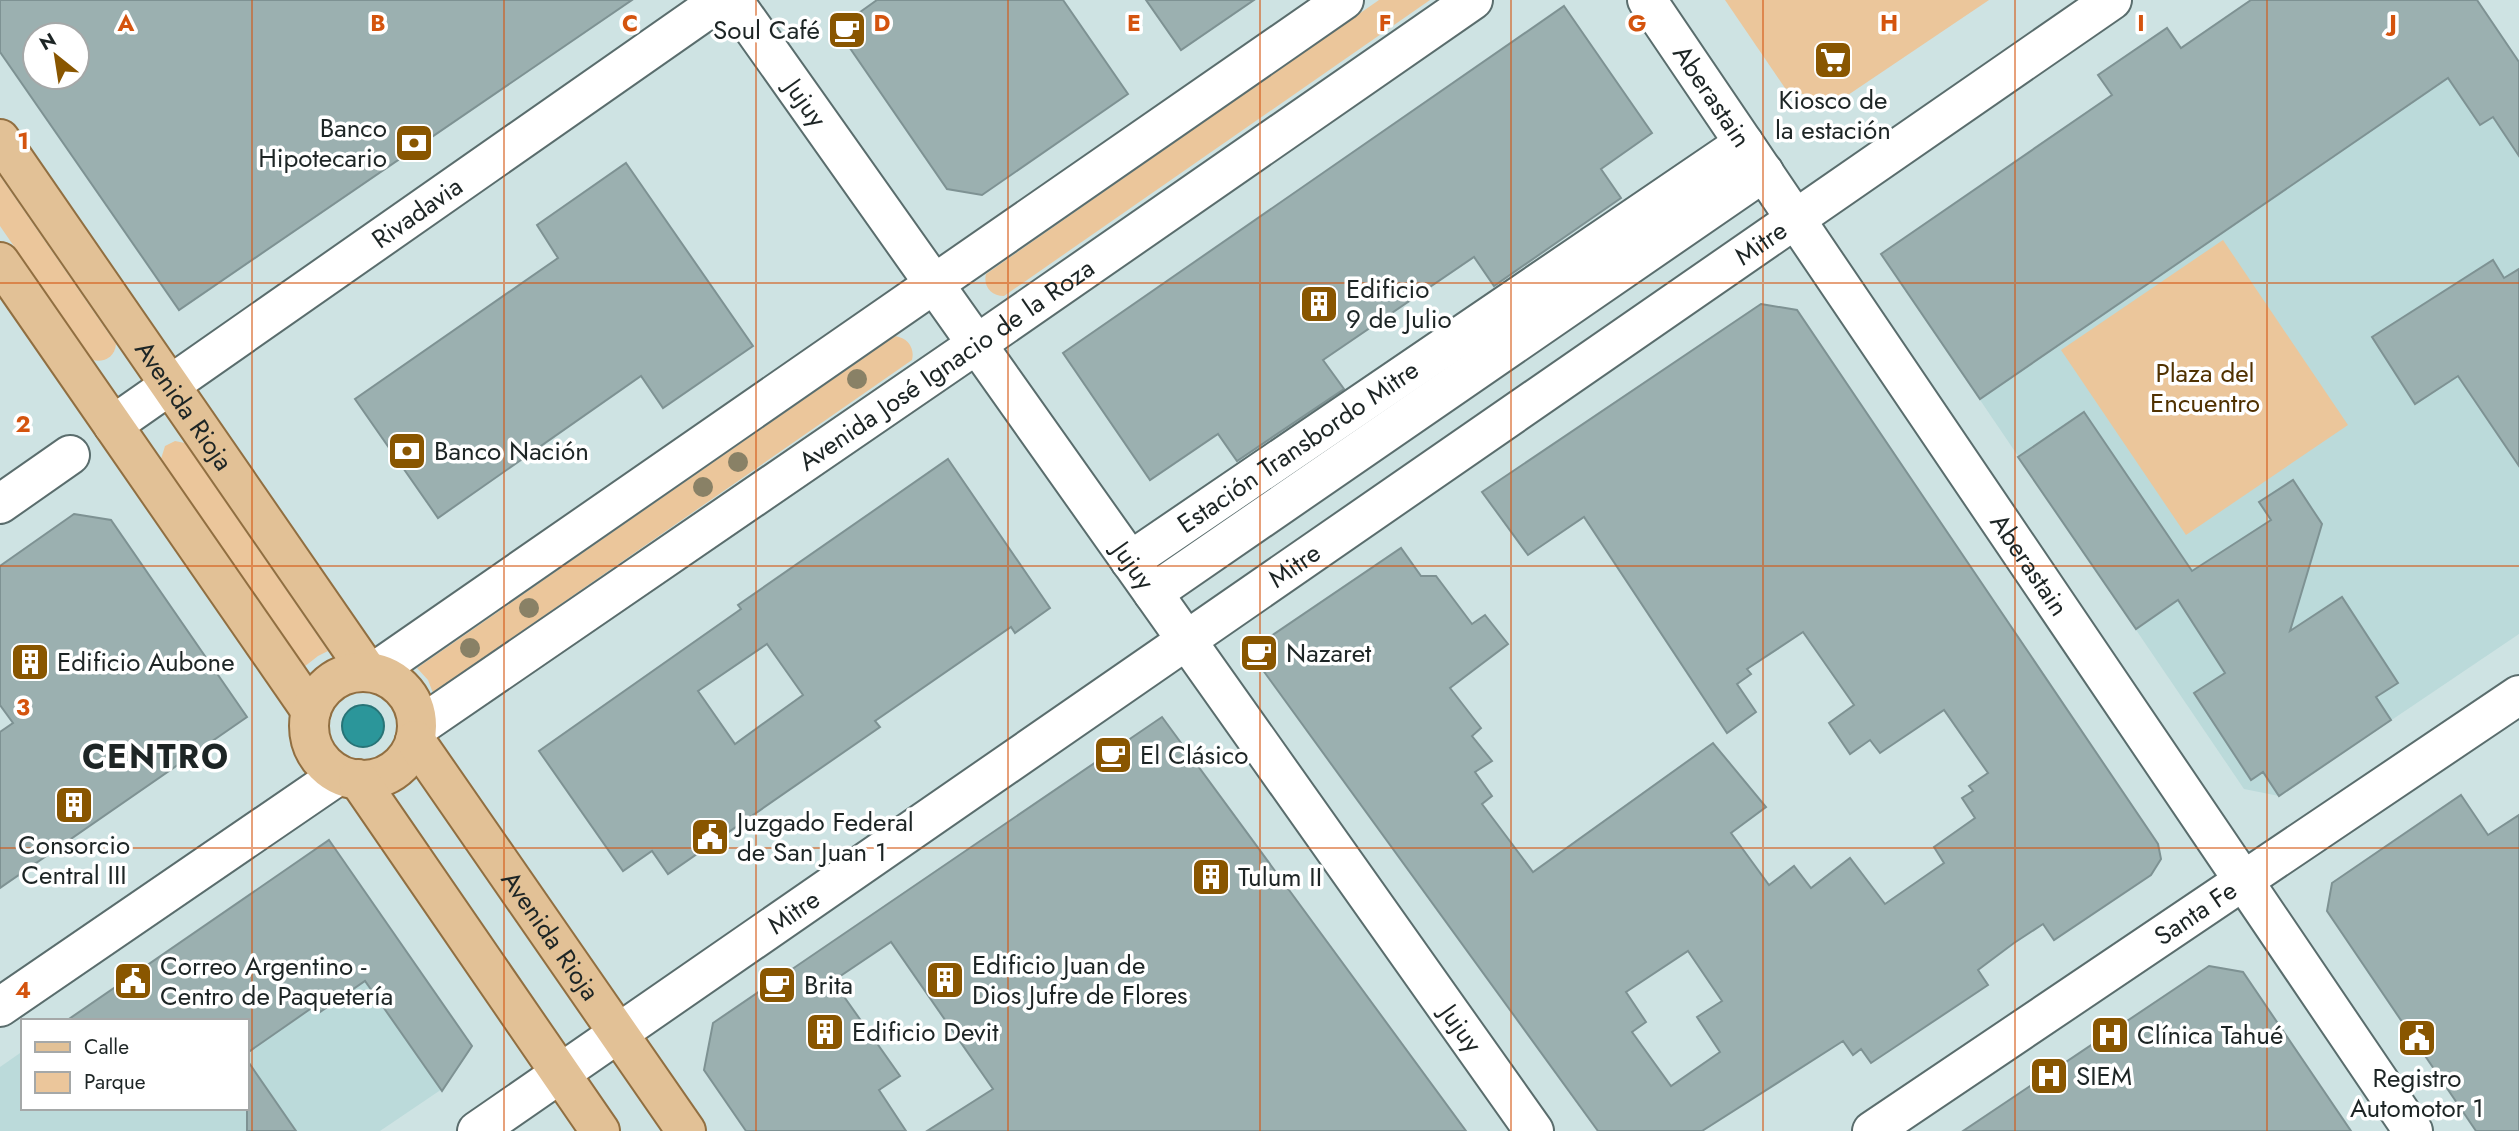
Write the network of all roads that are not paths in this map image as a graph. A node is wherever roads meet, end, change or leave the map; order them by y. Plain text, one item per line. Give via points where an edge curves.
1 (721, 0) edge
2 (733, 0) edge
3 (1344, 0) edge
4 (1473, 0) edge
5 (1647, 0) edge
6 (2112, 0) edge
7 (0, 139) edge
8 (1754, 157) junction
9 (1796, 219) junction
10 (0, 262) edge
11 (934, 285) junction
12 (977, 344) junction
13 (170, 385) junction
14 (113, 425) junction
15 (70, 455) dead end
16 (0, 504) edge
17 (1130, 561) junction
18 (1153, 593) junction
19 (1186, 640) junction
20 (371, 672) junction
21 (2519, 695) edge
22 (311, 711) junction
23 (416, 734) junction
24 (349, 777) junction
25 (2244, 880) junction
26 (0, 1006) edge
27 (618, 1033) junction
28 (560, 1073) junction
29 (477, 1131) edge
30 (600, 1131) edge
31 (686, 1131) edge
32 (1534, 1131) edge
33 (1872, 1131) edge
34 (2413, 1131) edge

1 - 13 street, Rivadavia
2 - 11 street, Jujuy
3 - 11 street
4 - 12 street, Avenida José Ignacio de la Roza
5 - 8 street, Aberastain
6 - 9 street, Mitre
7 - 13 main road, Avenida Rioja
8 - 9 street, Aberastain
8 - 17 street, Estación Transbordo Mitre
8 - 18 street, Estación Transbordo Mitre
9 - 19 street, Mitre
9 - 25 street, Aberastain
10 - 14 main road
11 - 12 street, Jujuy
11 - 20 street
12 - 17 street, Jujuy
12 - 23 street, Avenida José Ignacio de la Roza
13 - 14 street, Rivadavia
13 - 20 main road, Avenida Rioja
14 - 22 main road
15 - 16 street
17 - 18 street, Jujuy
18 - 19 street, Jujuy
19 - 27 street, Mitre
19 - 32 street, Jujuy
20 - 22 main road via 356,671 328,684
20 - 23 main road via 387,676 410,697 416,711
21 - 25 street, Santa Fe
22 - 24 main road via 316,754 326,766
23 - 24 main road via 408,756 384,776 370,780
23 - 27 main road, Avenida Rioja
24 - 26 street
24 - 28 main road
25 - 33 street, Santa Fe
25 - 34 street, Aberastain
27 - 28 street, Mitre
27 - 31 main road, Avenida Rioja
28 - 29 street, Mitre
28 - 30 main road

